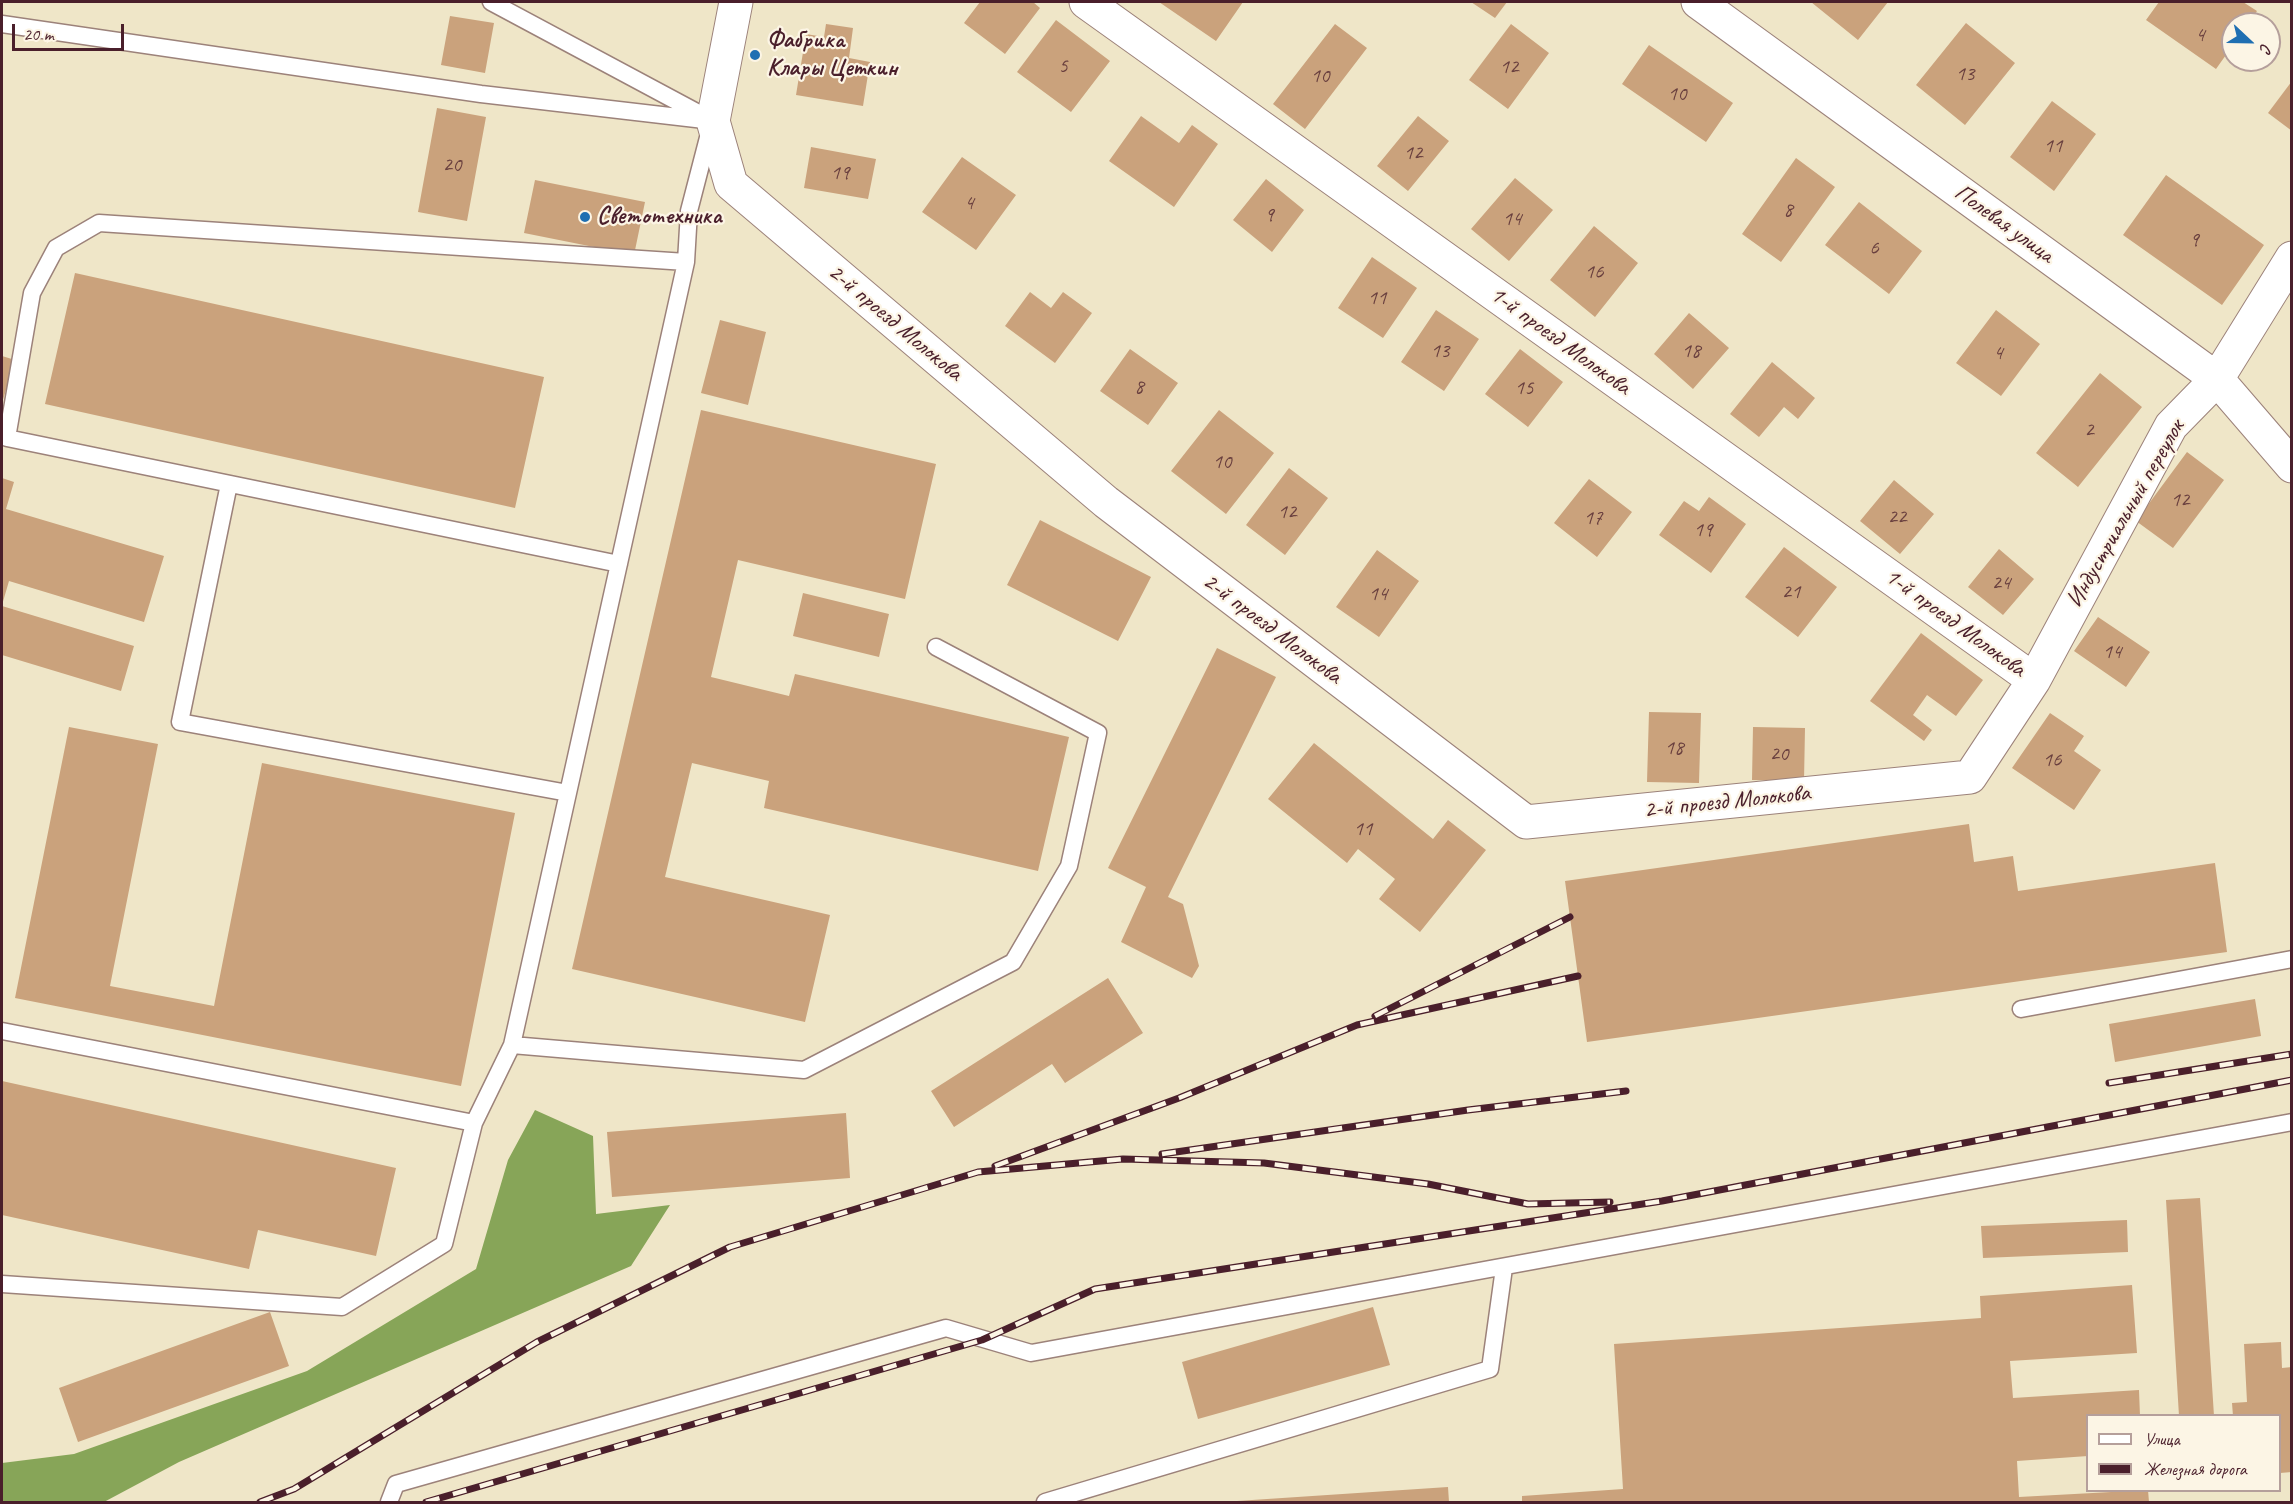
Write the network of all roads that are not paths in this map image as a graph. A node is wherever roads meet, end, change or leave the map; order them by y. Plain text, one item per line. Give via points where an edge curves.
1 (491, 2) edge
2 (736, 2) edge
3 (1086, 2) edge
4 (1698, 2) edge
5 (2, 24) edge
6 (712, 121) junction
7 (2292, 258) edge
8 (686, 262) junction
9 (2217, 379) junction
10 (2292, 466) edge
11 (229, 484) junction
12 (619, 564) junction
13 (936, 647) dead end
14 (2034, 680) junction
15 (1970, 777) joint
16 (568, 793) junction
17 (2292, 959) edge
18 (2021, 1009) dead end
19 (2, 1031) edge
20 (512, 1045) junction
21 (2292, 1122) edge
22 (474, 1123) junction
23 (1504, 1268) junction
24 (2, 1284) edge
25 (389, 1503) edge
26 (1045, 1503) edge

1 - 6 lane
2 - 6 street
3 - 14 street, 1-й проезд Молокова
4 - 9 street, Полевая улица
5 - 6 lane via 481,94
6 - 8 lane via 689,211
6 - 15 street, 2-й проезд Молокова via 731,184 1106,502 1526,822
7 - 9 street, Индустриальный переулок
8 - 11 lane via 99,223 56,248 32,293 7,438
8 - 12 lane
9 - 10 street, Полевая улица
9 - 14 street, Индустриальный переулок via 2171,426
11 - 12 lane
11 - 16 lane via 180,722
12 - 16 lane
13 - 20 lane via 1098,733 1069,866 1013,962 804,1070
14 - 15 street, Индустриальный переулок
16 - 20 lane
17 - 18 lane
19 - 22 lane
20 - 22 lane
21 - 23 lane
22 - 24 lane via 444,1244 342,1306
23 - 25 lane via 1031,1353 946,1329 396,1484
23 - 26 lane via 1491,1369

